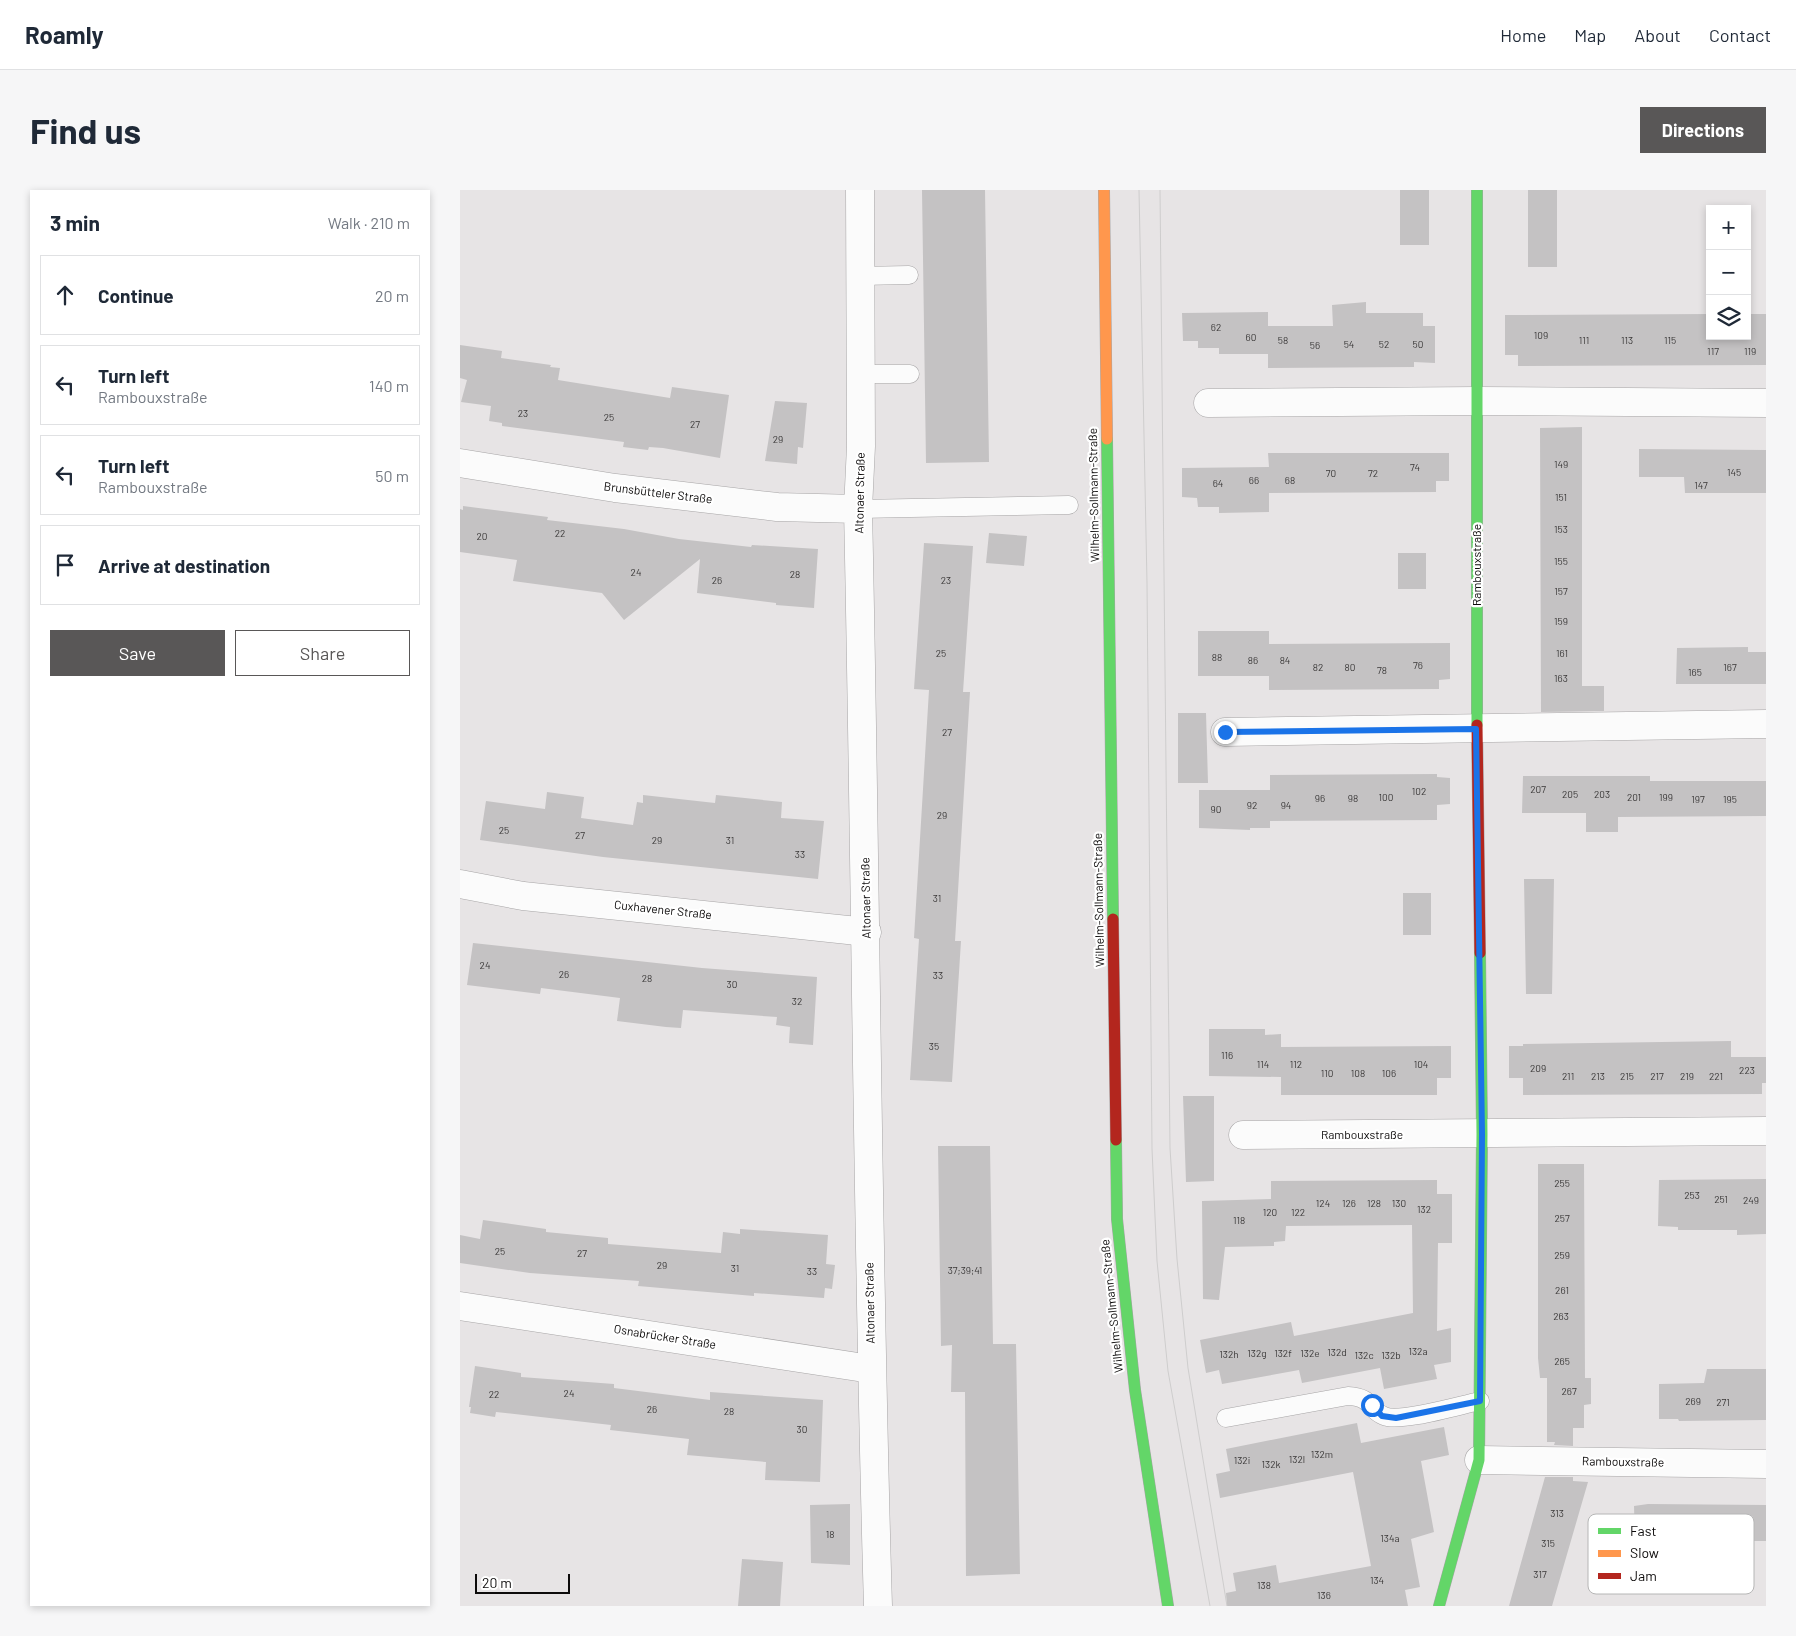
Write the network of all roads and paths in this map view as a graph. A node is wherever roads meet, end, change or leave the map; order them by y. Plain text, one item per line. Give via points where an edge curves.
1 (860, 190) edge
2 (1104, 190) edge
3 (1477, 190) edge
4 (909, 275) dead end
5 (860, 276) junction
6 (861, 374) junction
7 (910, 374) dead end
8 (1478, 401) junction
9 (1208, 403) dead end
10 (1766, 403) edge
11 (460, 463) edge
12 (1069, 506) dead end
13 (858, 509) junction
14 (1766, 724) edge
15 (1476, 729) junction
16 (1225, 732) dead end
17 (460, 884) edge
18 (867, 932) junction
19 (1766, 1131) edge
20 (1482, 1134) junction
21 (1243, 1135) dead end
22 (460, 1306) edge
23 (871, 1369) junction
24 (1480, 1401) junction
25 (1226, 1418) dead end
26 (1479, 1460) junction
27 (1766, 1464) edge
28 (878, 1606) edge
29 (1168, 1606) edge
30 (1439, 1606) edge

1 - 5 street, Altonaer Straße
2 - 29 street, Wilhelm-Sollmann-Straße via 1117,1219 1135,1390
3 - 8 street, Rambouxstraße
4 - 5 lane
5 - 6 street, Altonaer Straße
6 - 7 lane
6 - 13 street, Altonaer Straße
8 - 9 street
8 - 10 street
8 - 15 street, Rambouxstraße
11 - 13 street, Brunsbütteler Straße via 615,488 758,505
12 - 13 lane
13 - 18 street, Altonaer Straße
14 - 15 street
15 - 16 street
15 - 20 street, Rambouxstraße
17 - 18 street, Cuxhavener Straße via 523,896
18 - 23 street, Altonaer Straße
19 - 20 street, Rambouxstraße
20 - 21 street, Rambouxstraße
20 - 24 street, Rambouxstraße
22 - 23 street, Osnabrücker Straße
23 - 28 street, Altonaer Straße
24 - 25 lane via 1396,1418 1382,1416 1362,1397 1348,1396
24 - 26 street, Rambouxstraße
26 - 27 street, Rambouxstraße
26 - 30 street, Rambouxstraße

